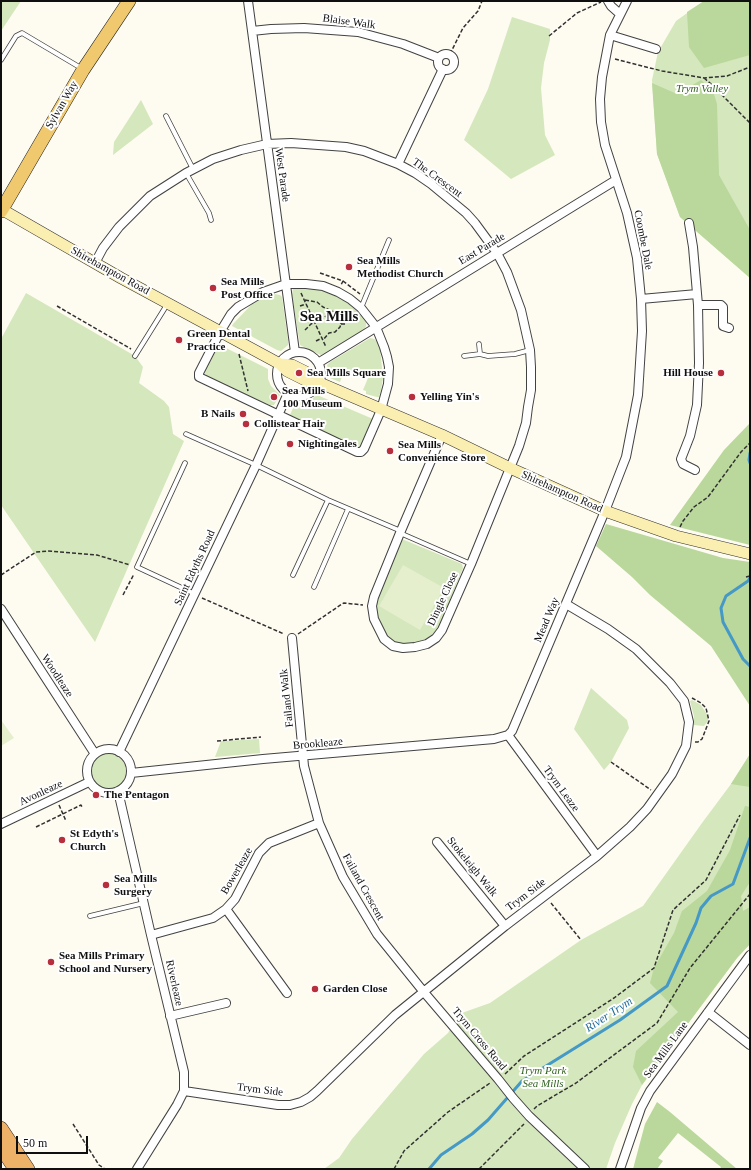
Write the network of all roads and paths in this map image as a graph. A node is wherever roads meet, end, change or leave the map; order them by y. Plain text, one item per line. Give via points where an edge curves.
1 (129, 1) edge
2 (248, 1) edge
3 (482, 1) edge
4 (604, 1) edge
5 (608, 1) edge
6 (627, 1) edge
7 (620, 14) junction
8 (252, 31) junction
9 (610, 35) junction
10 (549, 36) dead end
11 (656, 49) dead end
12 (450, 54) junction
13 (605, 56) junction
14 (439, 58) junction
15 (1, 60) edge
16 (750, 67) edge
17 (443, 69) junction
18 (83, 70) junction
19 (704, 78) junction
20 (166, 116) dead end
21 (750, 123) edge
22 (267, 144) junction
23 (398, 164) junction
24 (190, 171) junction
25 (616, 180) junction
26 (1, 210) edge
27 (211, 220) dead end
28 (689, 223) dead end
29 (389, 240) dead end
30 (497, 253) junction
31 (95, 263) junction
32 (320, 273) dead end
33 (343, 280) junction
34 (286, 284) junction
35 (298, 284) junction
36 (338, 292) junction
37 (697, 294) junction
38 (365, 297) junction
39 (641, 299) junction
40 (304, 300) junction
41 (168, 303) junction
42 (306, 304) junction
43 (698, 305) junction
44 (56, 306) dead end
45 (300, 306) dead end
46 (361, 308) junction
47 (334, 312) junction
48 (314, 322) junction
49 (341, 324) junction
50 (345, 324) dead end
51 (376, 327) junction
52 (729, 328) dead end
53 (305, 330) dead end
54 (220, 332) junction
55 (322, 339) junction
56 (316, 340) dead end
57 (479, 344) dead end
58 (243, 345) junction
59 (530, 350) junction
60 (295, 352) junction
61 (136, 354) joint
62 (480, 354) junction
63 (330, 355) junction
64 (464, 356) dead end
65 (318, 363) junction
66 (280, 364) junction
67 (320, 383) junction
68 (288, 393) junction
69 (251, 402) junction
70 (381, 410) junction
71 (278, 414) junction
72 (186, 434) dead end
73 (442, 436) junction
74 (750, 443) edge
75 (185, 463) dead end
76 (256, 465) junction
77 (510, 468) junction
78 (695, 470) dead end
79 (328, 500) junction
80 (348, 509) junction
81 (605, 511) junction
82 (683, 521) dead end
83 (401, 532) junction
84 (750, 554) edge
85 (471, 564) junction
86 (137, 567) junction
87 (1, 575) edge
88 (294, 575) dead end
89 (750, 576) edge
90 (746, 577) dead end
91 (314, 587) dead end
92 (194, 594) junction
93 (123, 595) dead end
94 (566, 604) junction
95 (372, 606) junction
96 (1, 609) edge
97 (292, 638) junction
98 (684, 701) junction
99 (508, 735) junction
100 (261, 737) dead end
101 (217, 741) dead end
102 (687, 741) junction
103 (120, 752) junction
104 (95, 754) junction
105 (303, 756) junction
106 (611, 762) dead end
107 (131, 773) junction
108 (89, 782) junction
109 (118, 791) junction
110 (658, 794) junction
111 (56, 798) junction
112 (82, 807) dead end
113 (63, 814) junction
114 (740, 815) dead end
115 (66, 821) dead end
116 (319, 823) junction
117 (1, 824) edge
118 (36, 827) dead end
119 (437, 842) dead end
120 (597, 856) junction
121 (750, 894) edge
122 (545, 895) junction
123 (144, 903) junction
124 (226, 909) junction
125 (90, 916) dead end
126 (505, 926) junction
127 (151, 935) junction
128 (581, 940) dead end
129 (750, 956) edge
130 (423, 991) junction
131 (287, 992) dead end
132 (226, 1003) dead end
133 (708, 1012) junction
134 (170, 1016) junction
135 (750, 1045) edge
136 (507, 1072) dead end
137 (488, 1084) dead end
138 (184, 1091) junction
139 (537, 1106) dead end
140 (73, 1124) dead end
141 (524, 1124) dead end
142 (1, 1128) edge
143 (1, 1148) edge
144 (15, 1169) edge
145 (28, 1169) edge
146 (105, 1169) edge
147 (137, 1169) edge
148 (394, 1169) edge
149 (479, 1169) edge
150 (585, 1169) edge
151 (620, 1169) edge

1 - 18 main road, Sylvan Way
2 - 8 street, West Parade
3 - 12 path via 478,11 463,28
4 - 10 path via 577,13
5 - 7 street
6 - 7 street, Coombe Dale
7 - 9 street, Coombe Dale
8 - 14 street, Blaise Walk via 304,28 358,32 403,44
8 - 22 street, West Parade
9 - 11 street
9 - 13 street, Coombe Dale
12 - 14 street via 442,54
12 - 17 street via 454,61 453,66 448,70
13 - 19 path via 662,71
13 - 25 street, Coombe Dale via 600,99 601,122
14 - 17 street via 439,66
15 - 18 lane via 16,36 22,33
16 - 19 path via 727,76
17 - 23 street
18 - 26 main road, Sylvan Way
19 - 21 path
20 - 24 lane
22 - 23 street, The Crescent via 346,147
22 - 24 street, The Crescent via 214,159
22 - 34 street, West Parade
23 - 30 street, The Crescent via 415,173 462,210
24 - 27 lane
24 - 31 street, The Crescent via 150,196 103,248
25 - 30 street, East Parade
25 - 39 street, Coombe Dale via 637,258
26 - 31 main road, Shirehampton Road
28 - 37 street
29 - 38 lane
30 - 51 street, East Parade
30 - 59 street, The Crescent via 516,294
31 - 41 main road, Shirehampton Road
32 - 33 path
33 - 36 path
33 - 38 path
34 - 35 street
34 - 54 street via 263,292 238,307
34 - 60 street, West Parade
35 - 36 street via 323,286
35 - 40 path
36 - 46 street
37 - 39 street
37 - 43 street
38 - 46 lane
39 - 81 street, Coombe Dale via 638,395 633,426 626,457
40 - 42 path
40 - 47 path via 317,302
41 - 54 main road, Shirehampton Road
41 - 61 lane
42 - 45 path
42 - 48 path
43 - 52 street via 721,305 723,326
43 - 78 street via 696,405 690,436 681,459 683,464
44 - 61 path
46 - 51 street
47 - 48 path
47 - 49 path
48 - 53 path
48 - 55 path
49 - 50 path
49 - 55 path via 335,332
51 - 63 street, East Parade
51 - 70 street via 389,367 388,384
54 - 58 main road, Shirehampton Road
54 - 69 street via 199,377
55 - 56 path
55 - 63 path
57 - 62 lane
58 - 66 main road, Shirehampton Road
58 - 69 path via 239,353
59 - 62 lane via 515,354
59 - 77 street, The Crescent via 531,390 526,423
60 - 65 street via 308,354
60 - 66 street via 284,358
62 - 64 lane
63 - 65 street, East Parade
65 - 67 street via 322,376
66 - 67 main road, Shirehampton Road via 292,365 310,374
66 - 68 street via 277,377
67 - 68 street via 310,394 295,396
67 - 70 main road, Shirehampton Road
68 - 71 street, Saint Edyths Road
69 - 71 street
70 - 71 street via 361,452
70 - 73 main road, Shirehampton Road
71 - 76 street, Saint Edyths Road
72 - 76 lane
73 - 77 main road, Shirehampton Road
73 - 83 street
74 - 82 path via 708,497 694,507
75 - 86 lane
76 - 79 lane
76 - 92 street, Saint Edyths Road
77 - 81 main road, Shirehampton Road
77 - 85 street, Dingle Close
79 - 80 lane
79 - 88 lane
80 - 83 lane
80 - 91 lane
81 - 84 main road, Shirehampton Road via 676,536
81 - 94 street, Mead Way
83 - 85 lane
83 - 95 street
85 - 95 street, Dingle Close via 442,630 427,644 403,648 392,646 379,630
86 - 87 path via 97,555 48,551 36,552
86 - 92 lane
86 - 93 path
89 - 90 path
92 - 97 path
92 - 103 street, Saint Edyths Road
94 - 98 street, Trym Side via 636,649
94 - 99 street, Mead Way via 512,731
95 - 97 path via 344,603
96 - 104 street, Woodleaze
97 - 105 street, Failand Walk
98 - 102 street, Trym Side via 689,722
98 - 102 path via 691,698 701,703 706,708 709,721 702,739 693,743
99 - 105 street, Brookleaze via 494,739
99 - 120 street, Trym Leaze
100 - 101 path
102 - 110 street, Trym Side via 672,774
103 - 104 street via 107,749
103 - 107 street via 128,761
104 - 108 street via 88,764
105 - 107 street, Brookleaze
105 - 116 street, Failand Crescent
106 - 110 path
107 - 109 street via 125,786
108 - 109 street via 105,793
108 - 111 street, Avonleaze
109 - 123 street, Riverleaze
110 - 120 street, Trym Side via 630,827
111 - 113 path
111 - 117 street, Avonleaze via 19,819
112 - 113 path
113 - 115 path
113 - 118 path
114 - 136 path via 706,880 673,910 654,968 614,998 524,1056
116 - 124 street, Bowerleaze via 269,843 259,852 235,900
116 - 130 street, Failand Crescent via 342,877 364,914
119 - 126 street, Stokeleigh Walk
120 - 122 street, Trym Side
121 - 139 path via 690,968 657,1023 576,1083
122 - 126 street, Trym Side
122 - 128 path
123 - 125 lane
123 - 127 street, Riverleaze
124 - 127 street, Bowerleaze via 213,918
124 - 131 street
126 - 130 street, Trym Side
127 - 134 street, Riverleaze
129 - 133 street, Sea Mills Lane
130 - 138 street, Trym Side via 395,1014 318,1091 301,1102 278,1105
130 - 150 street, Trym Cross Road via 512,1098
132 - 134 street
133 - 135 street
133 - 151 street, Sea Mills Lane via 650,1091 641,1108
134 - 138 street, Riverleaze via 184,1072
137 - 148 path via 448,1112 404,1151
138 - 147 street, Riverleaze
140 - 146 path via 99,1165
141 - 149 path
142 - 145 highway
143 - 144 highway

